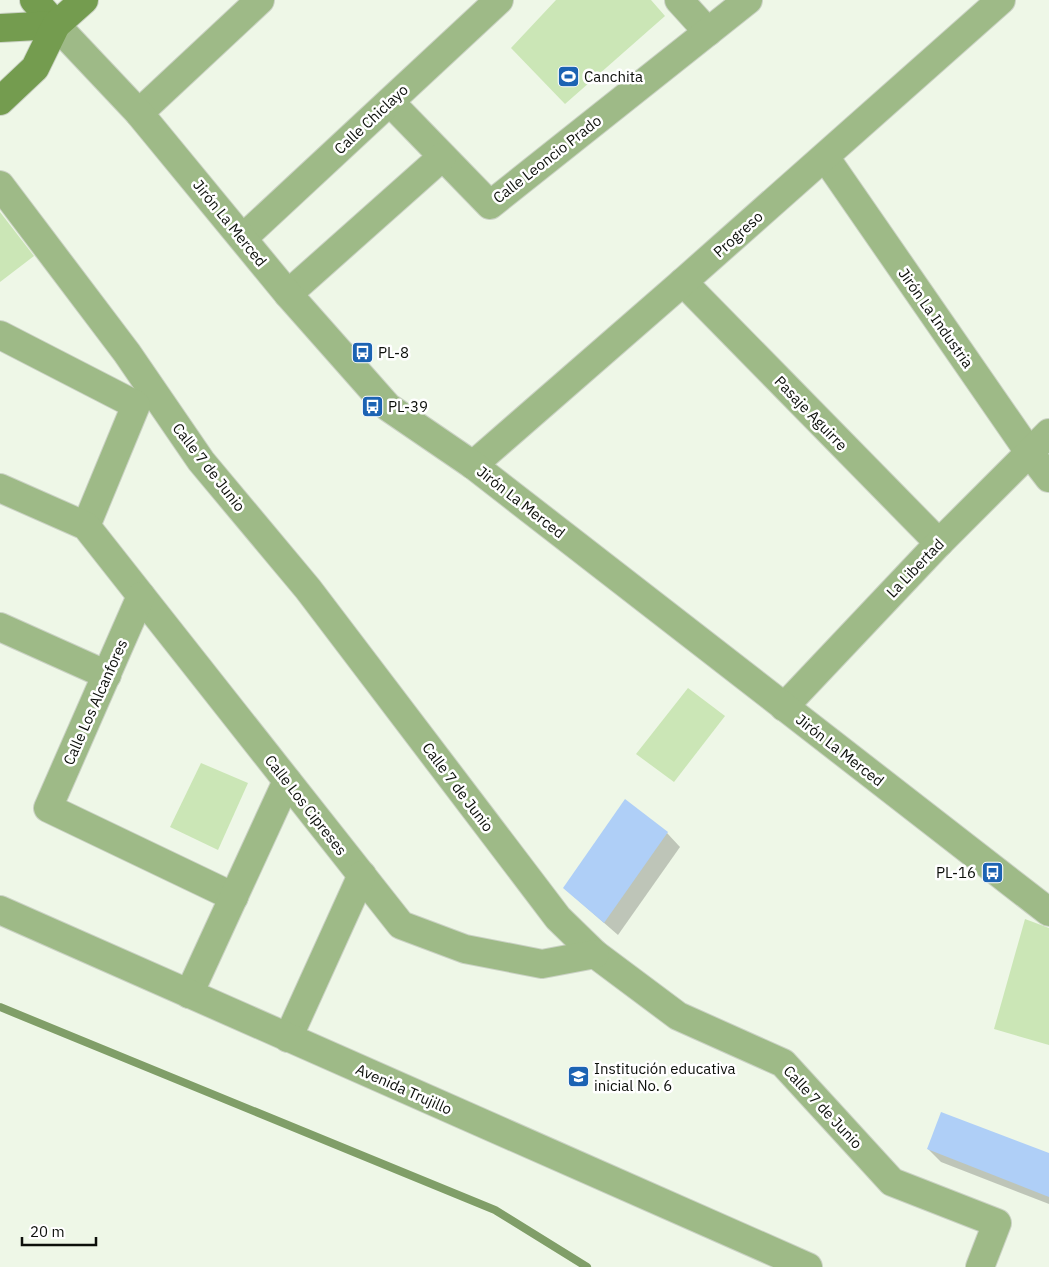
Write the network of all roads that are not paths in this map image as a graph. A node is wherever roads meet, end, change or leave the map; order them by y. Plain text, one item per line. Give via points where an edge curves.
1 (34, 0) edge
2 (84, 0) edge
3 (260, 0) edge
4 (499, 0) edge
5 (678, 0) edge
6 (748, 0) edge
7 (1001, 0) edge
8 (56, 25) junction
9 (0, 28) edge
10 (708, 32) junction
11 (0, 100) edge
12 (390, 102) junction
13 (140, 113) junction
14 (442, 156) junction
15 (825, 157) junction
16 (0, 185) edge
17 (243, 238) junction
18 (684, 282) junction
19 (288, 294) junction
20 (0, 335) edge
21 (1049, 433) edge
22 (1029, 452) junction
23 (473, 465) junction
24 (1049, 478) edge
25 (0, 488) edge
26 (86, 526) junction
27 (939, 543) junction
28 (141, 596) junction
29 (0, 627) edge
30 (107, 675) junction
31 (784, 707) junction
32 (287, 781) junction
33 (362, 875) junction
34 (234, 896) junction
35 (1045, 902) edge
36 (0, 910) edge
37 (595, 954) junction
38 (189, 994) junction
39 (288, 1038) junction
40 (808, 1267) edge
41 (980, 1267) edge

1 - 8 main road
2 - 8 main road
3 - 13 street
4 - 12 street, Calle Chiclayo
5 - 10 street
6 - 10 street, Calle Leoncio Prado
7 - 15 street, Progreso
8 - 9 main road
8 - 11 main road via 35,68
8 - 13 street, Jirón La Merced
10 - 14 street, Calle Leoncio Prado via 490,205
12 - 14 street
12 - 17 street, Calle Chiclayo
13 - 17 street, Jirón La Merced
14 - 19 street
15 - 18 street, Progreso
15 - 22 street, Jirón La Industria
16 - 37 street, Calle 7 de Junio via 127,353 201,461 308,589 558,918
17 - 19 street, Jirón La Merced
18 - 23 street, Progreso
18 - 27 street, Pasaje Aguirre
19 - 23 street, Jirón La Merced via 388,407
20 - 26 street via 136,405
21 - 22 street, La Libertad
22 - 24 street, Jirón La Industria
22 - 27 street, La Libertad
23 - 31 street, Jirón La Merced
25 - 26 street
26 - 28 street, Calle Los Cipreses
27 - 31 street, La Libertad
28 - 30 street, Calle Los Alcanfores
28 - 32 street, Calle Los Cipreses
29 - 30 street
30 - 34 street, Calle Los Alcanfores via 48,808
31 - 35 street, Jirón La Merced
32 - 33 street, Calle Los Cipreses
32 - 34 street
33 - 37 street, Calle Los Cipreses via 401,924 465,949 542,964
33 - 39 street
34 - 38 street
36 - 38 street, Avenida Trujillo
37 - 41 street, Calle 7 de Junio via 678,1016 783,1063 892,1182 997,1223
38 - 39 street, Avenida Trujillo
39 - 40 street, Avenida Trujillo

